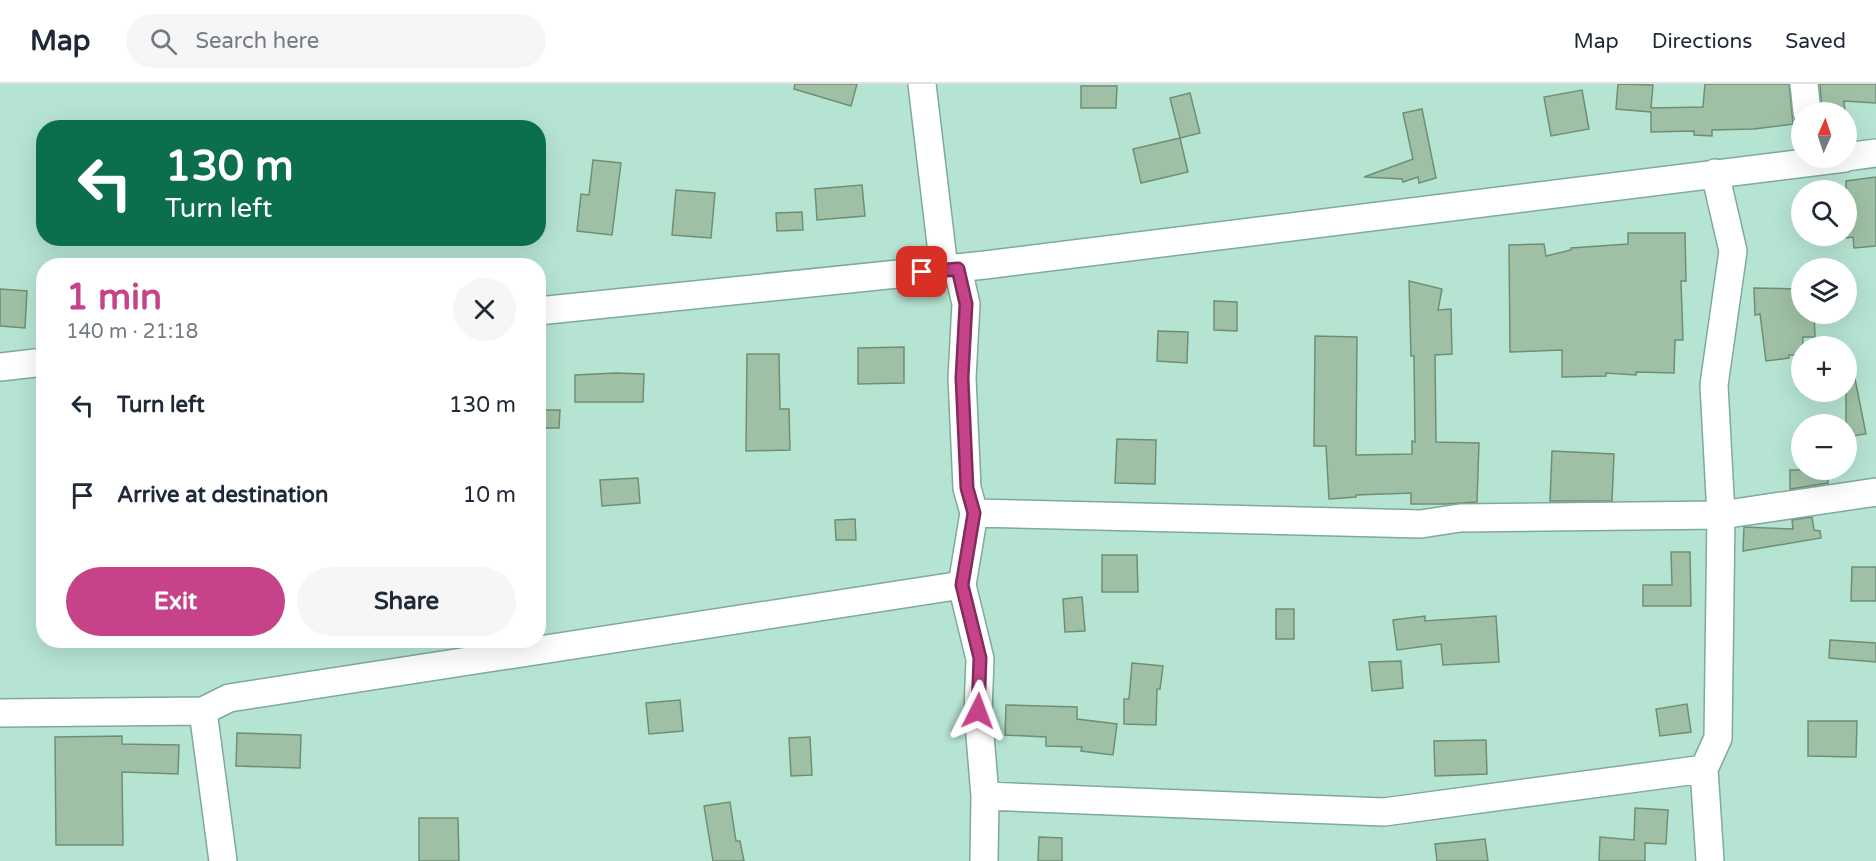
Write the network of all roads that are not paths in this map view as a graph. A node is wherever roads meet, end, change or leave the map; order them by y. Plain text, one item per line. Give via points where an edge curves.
1 (922, 84) edge
2 (1804, 84) edge
3 (1806, 102) edge
4 (1876, 153) edge
5 (1857, 156) edge
6 (1791, 163) edge
7 (1715, 173) junction
8 (945, 269) junction
9 (546, 310) edge
10 (36, 363) edge
11 (0, 367) edge
12 (1876, 492) edge
13 (974, 513) junction
14 (1721, 515) junction
15 (962, 585) junction
16 (203, 711) junction
17 (0, 713) edge
18 (1704, 769) junction
19 (985, 796) junction
20 (223, 861) edge
21 (984, 861) edge
22 (1710, 861) edge

1 - 8 street
2 - 3 street
4 - 5 street
6 - 7 street
7 - 8 street
7 - 14 street via 1733,251 1714,385
8 - 9 street
8 - 13 street via 958,269 966,304 962,378 967,488
10 - 11 street
12 - 14 street
13 - 14 street via 1421,524 1460,518
13 - 15 street
14 - 18 street via 1718,738
15 - 16 street via 229,698
15 - 19 street via 980,658 978,711
16 - 17 street
16 - 20 street
18 - 19 street via 1384,812
18 - 22 street
19 - 21 street

